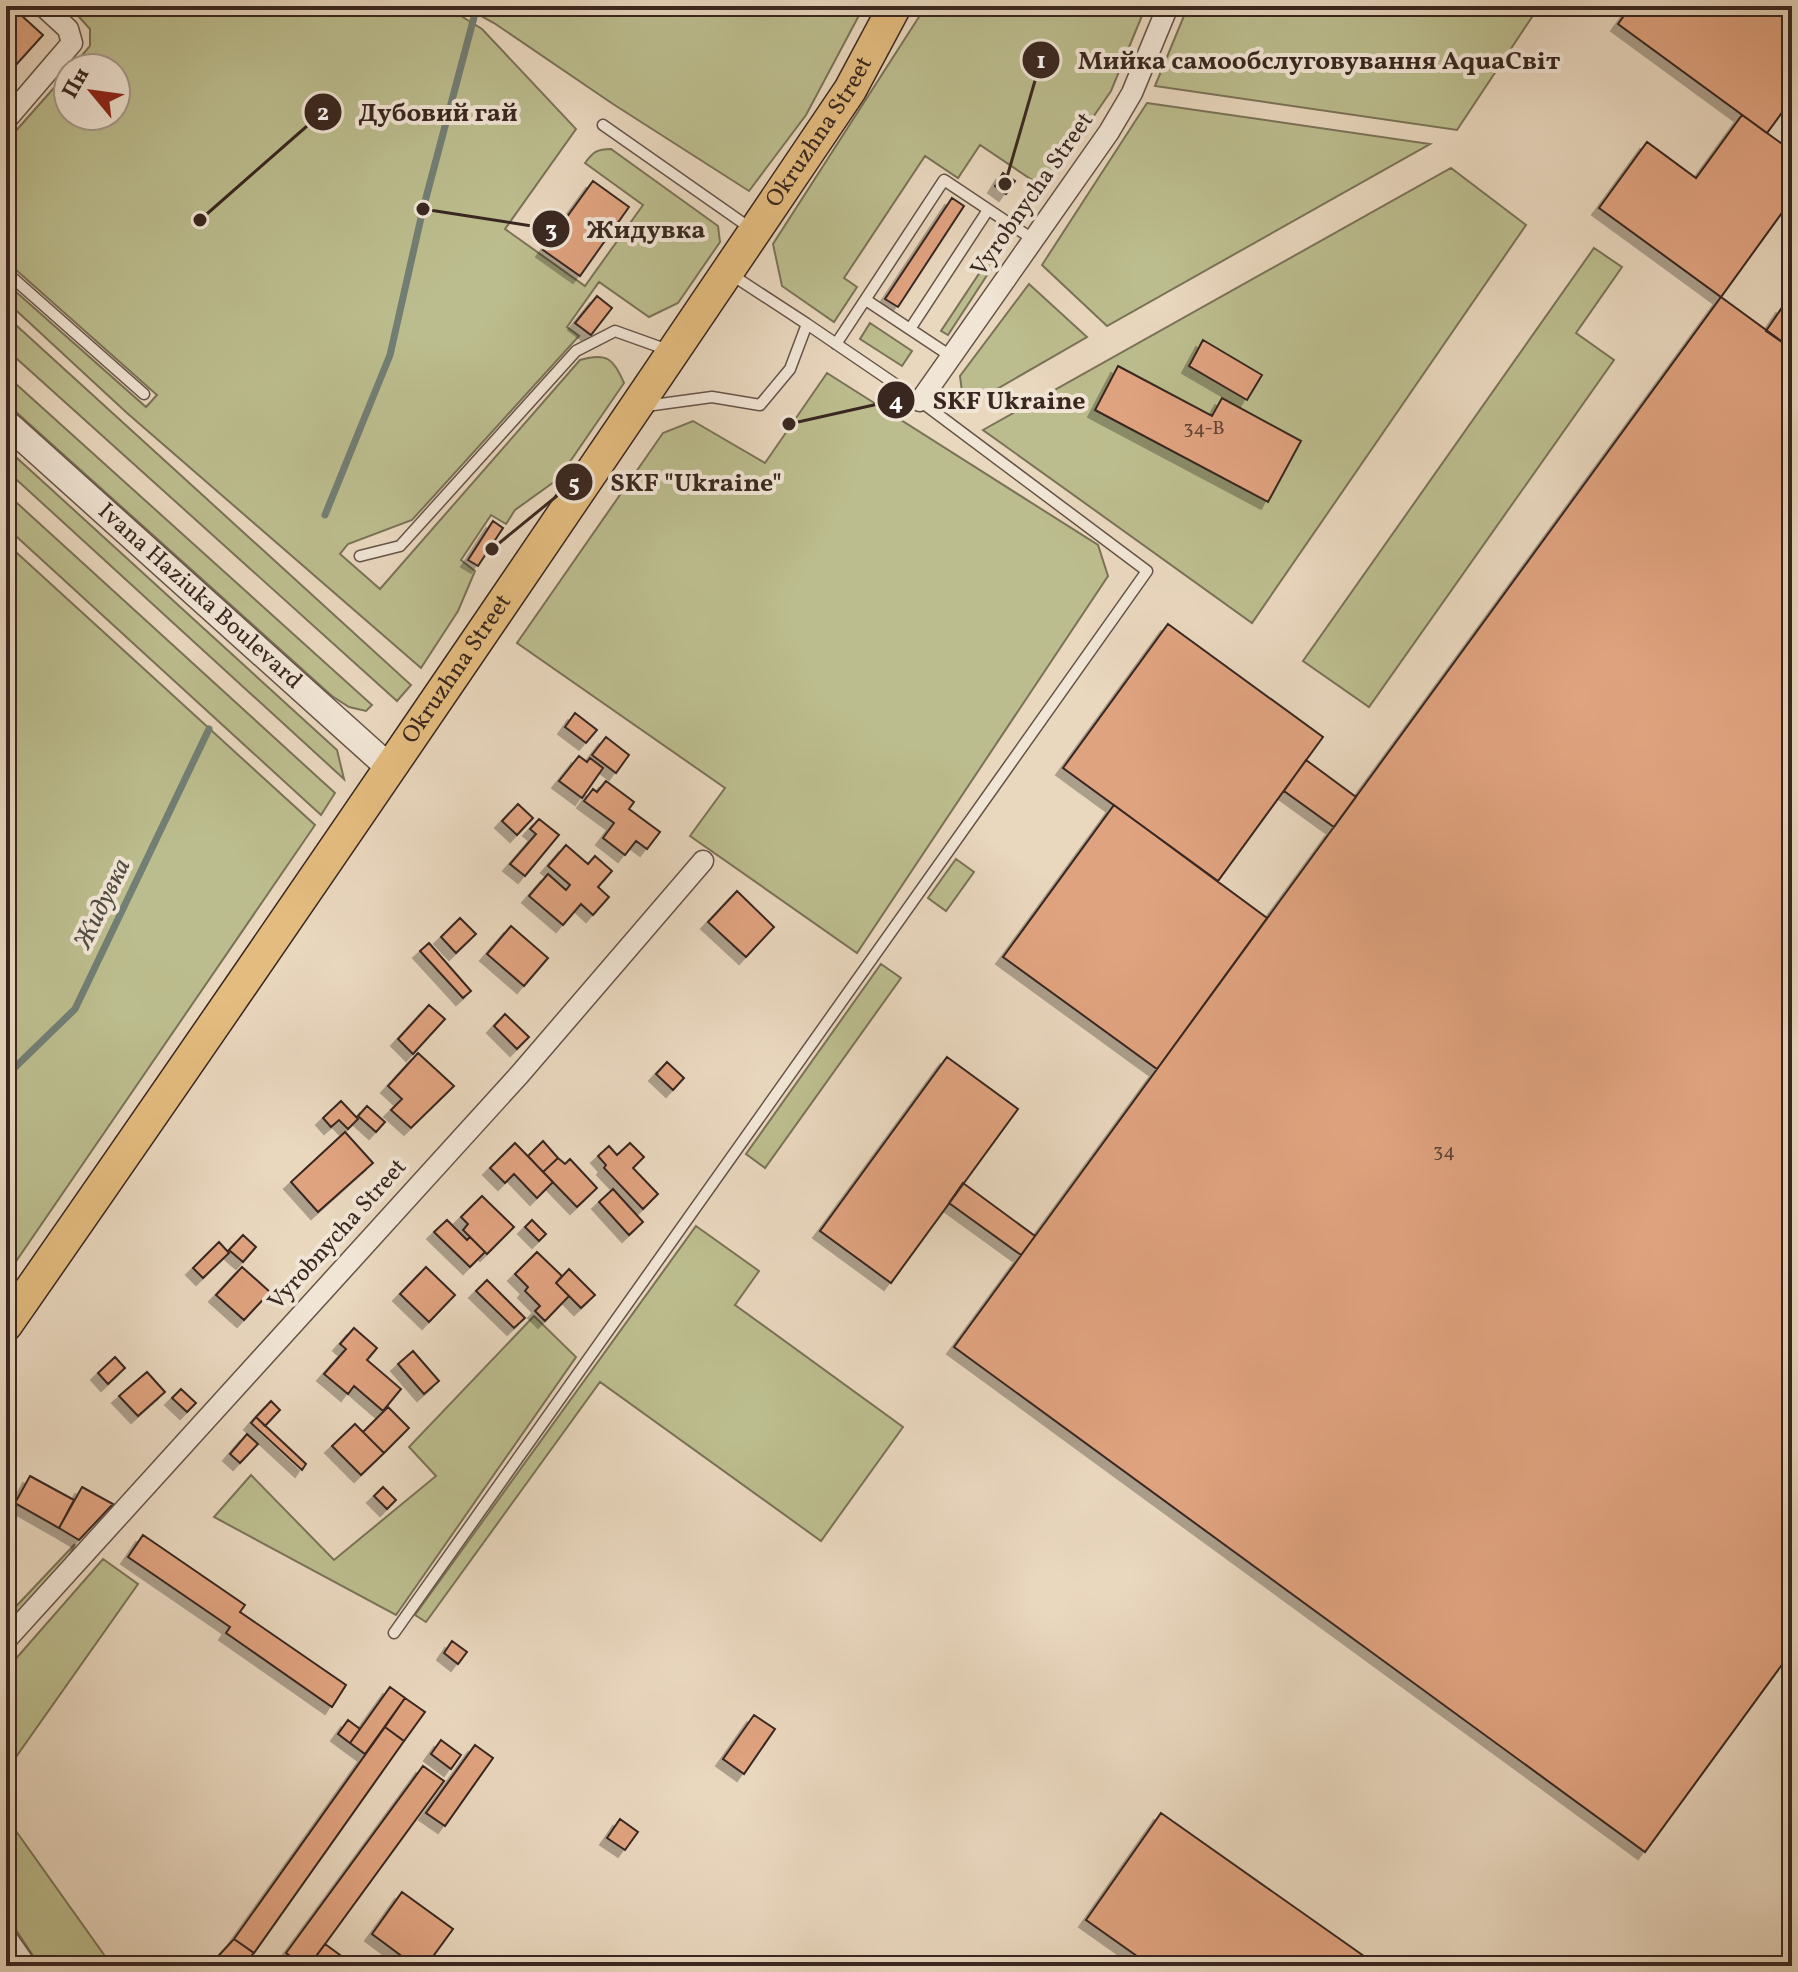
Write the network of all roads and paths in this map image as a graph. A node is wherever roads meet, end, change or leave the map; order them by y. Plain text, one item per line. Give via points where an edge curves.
1 (43, 6) edge
2 (895, 6) edge
3 (1168, 6) edge
4 (6, 120) edge
5 (603, 125) dead end
6 (988, 210) junction
7 (754, 231) junction
8 (1034, 240) junction
9 (727, 271) junction
10 (6, 272) edge
11 (866, 300) junction
12 (807, 324) junction
13 (910, 329) junction
14 (836, 344) junction
15 (673, 351) junction
16 (952, 357) junction
17 (144, 394) dead end
18 (920, 401) junction
19 (636, 407) junction
20 (6, 423) edge
21 (360, 556) dead end
22 (391, 769) junction
23 (703, 861) dead end
24 (6, 1325) edge
25 (394, 1633) dead end
26 (6, 1640) edge
27 (6, 1937) edge
28 (26, 1966) edge

1 - 4 street via 68,29 72,43
2 - 7 main road, Okruzhna Street via 850,90
3 - 8 street, Vyrobnycha Street via 1132,93
5 - 7 lane
6 - 8 lane
6 - 11 lane via 944,180
6 - 13 lane
7 - 9 main road, Okruzhna Street
8 - 16 street, Vyrobnycha Street
9 - 12 lane
9 - 15 main road, Okruzhna Street
10 - 17 lane
11 - 13 lane
11 - 14 lane
12 - 14 lane
12 - 19 lane via 790,369 760,405 712,397
13 - 16 lane
14 - 18 lane
15 - 19 main road, Okruzhna Street
15 - 21 lane via 615,331 576,351 400,546
16 - 18 street, Vyrobnycha Street
18 - 25 lane via 1147,571
19 - 22 main road, Okruzhna Street
20 - 22 street, Ivana Haziuka Boulevard
22 - 24 main road, Okruzhna Street
23 - 26 street, Vyrobnycha Street via 520,1074
27 - 28 street

